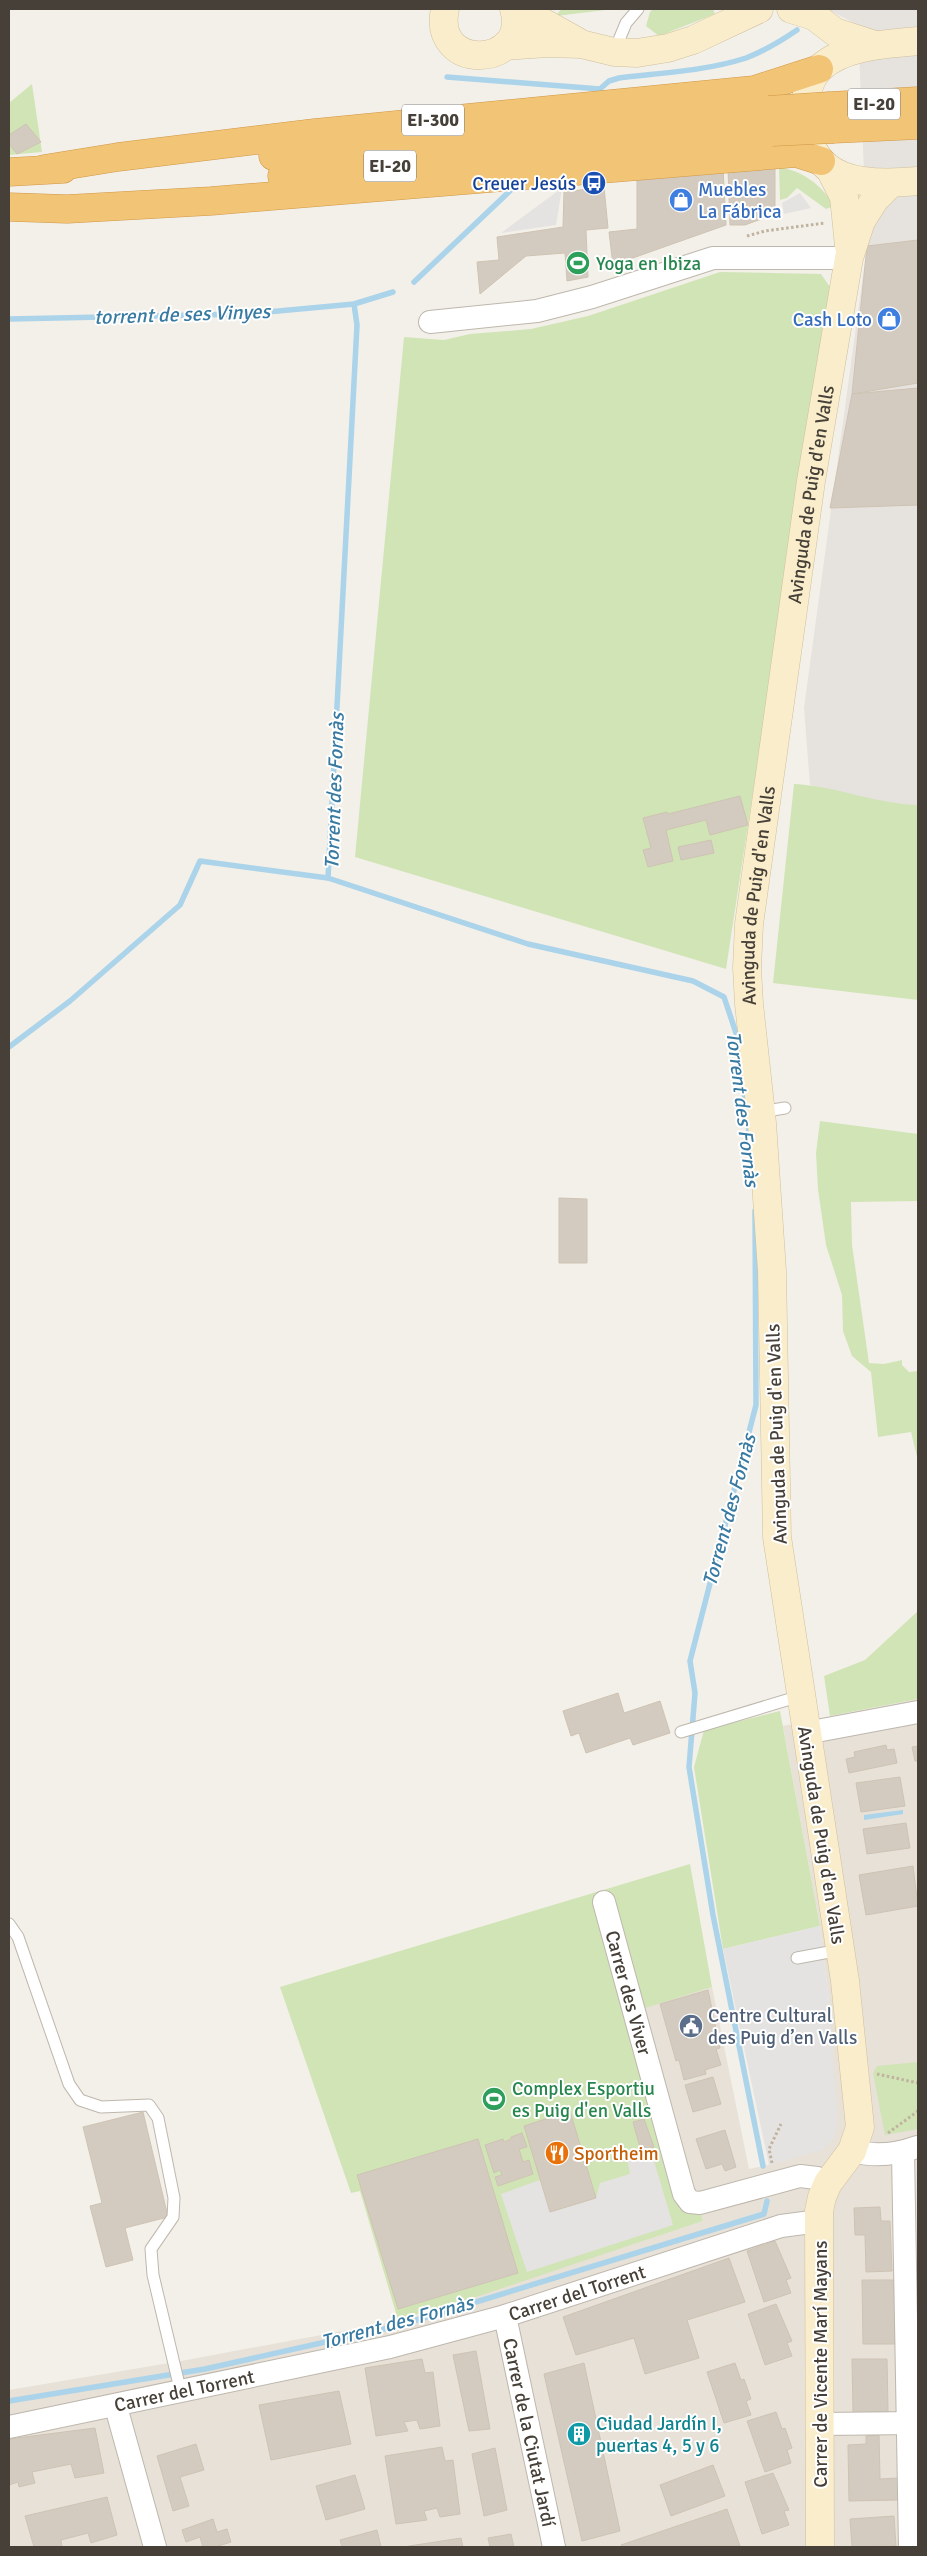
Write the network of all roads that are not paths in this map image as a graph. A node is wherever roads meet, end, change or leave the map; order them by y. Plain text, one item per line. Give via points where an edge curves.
1 (514, 9) edge
2 (519, 9) edge
3 (638, 9) edge
4 (759, 9) edge
5 (444, 12) edge
6 (802, 12) edge
7 (918, 41) edge
8 (581, 44) junction
9 (875, 45) junction
10 (505, 46) junction
11 (614, 52) junction
12 (822, 67) junction
13 (918, 101) edge
14 (831, 117) junction
15 (770, 121) junction
16 (918, 125) edge
17 (826, 166) junction
18 (44, 170) junction
19 (9, 172) edge
20 (918, 181) edge
21 (890, 183) junction
22 (9, 199) edge
23 (9, 207) edge
24 (849, 258) junction
25 (430, 322) dead end
26 (800, 1696) junction
27 (918, 1712) edge
28 (681, 1732) dead end
29 (806, 1733) junction
30 (604, 1902) dead end
31 (9, 1924) edge
32 (840, 1950) junction
33 (797, 1958) dead end
34 (911, 2149) edge
35 (852, 2151) junction
36 (828, 2183) junction
37 (819, 2221) junction
38 (506, 2316) junction
39 (180, 2390) junction
40 (116, 2407) junction
41 (913, 2423) edge
42 (820, 2424) junction
43 (9, 2428) edge
44 (155, 2547) edge
45 (554, 2547) edge
46 (820, 2547) edge
47 (910, 2547) edge

1 - 10 street via 514,30
2 - 8 street
3 - 11 lane via 626,23
4 - 11 street via 668,48 637,53
5 - 10 street via 448,38 464,53 486,56
6 - 9 street via 836,32
6 - 12 street via 825,42
7 - 9 street, EI-300
8 - 10 street
8 - 11 street
9 - 12 street, EI-300 via 845,54
12 - 17 street, Avinguda de Puig d'en Valls via 809,86 805,106 808,137
12 - 18 highway, EI-300 via 754,90 315,133 118,156
13 - 14 highway, EI-20
14 - 15 highway, EI-20, bridge
14 - 16 highway, EI-20
15 - 18 highway, EI-20 via 136,168
15 - 22 highway, EI-20
17 - 21 street via 864,183
17 - 23 highway via 796,153 211,201 67,209
17 - 24 street, Avinguda de Puig d'en Valls via 844,197
18 - 19 highway, EI-300
20 - 21 street
21 - 24 street, Avinguda de Puig d'en Valls via 861,221
24 - 25 street via 713,258 537,311
24 - 26 street, Avinguda de Puig d'en Valls via 812,481 749,924 747,968 749,1004 773,1110 772,1271 777,1537
26 - 28 lane
26 - 29 street, Avinguda de Puig d'en Valls
27 - 29 street
29 - 32 street, Avinguda de Puig d'en Valls
30 - 36 street, Carrer des Viver via 684,2194 690,2202 700,2203 800,2176
31 - 39 lane via 18,1937 69,2084 80,2100 101,2107 149,2105 158,2118 174,2198 173,2217 151,2249 153,2275
32 - 33 lane
32 - 35 street, Avinguda de Puig d'en Valls via 860,2118 858,2141
34 - 35 street via 871,2156
34 - 41 street
35 - 36 street, Avinguda de Puig d'en Valls
36 - 37 street, Carrer de Vicente Marí Mayans via 822,2197
37 - 38 street, Carrer del Torrent via 781,2226
37 - 42 street, Carrer de Vicente Marí Mayans
38 - 39 street, Carrer del Torrent via 390,2347
38 - 45 street, Carrer de la Ciutat Jardí
39 - 40 street, Carrer del Torrent
40 - 43 street, Carrer del Torrent
40 - 44 street
41 - 42 street
41 - 47 street
42 - 46 street, Carrer de Vicente Marí Mayans

